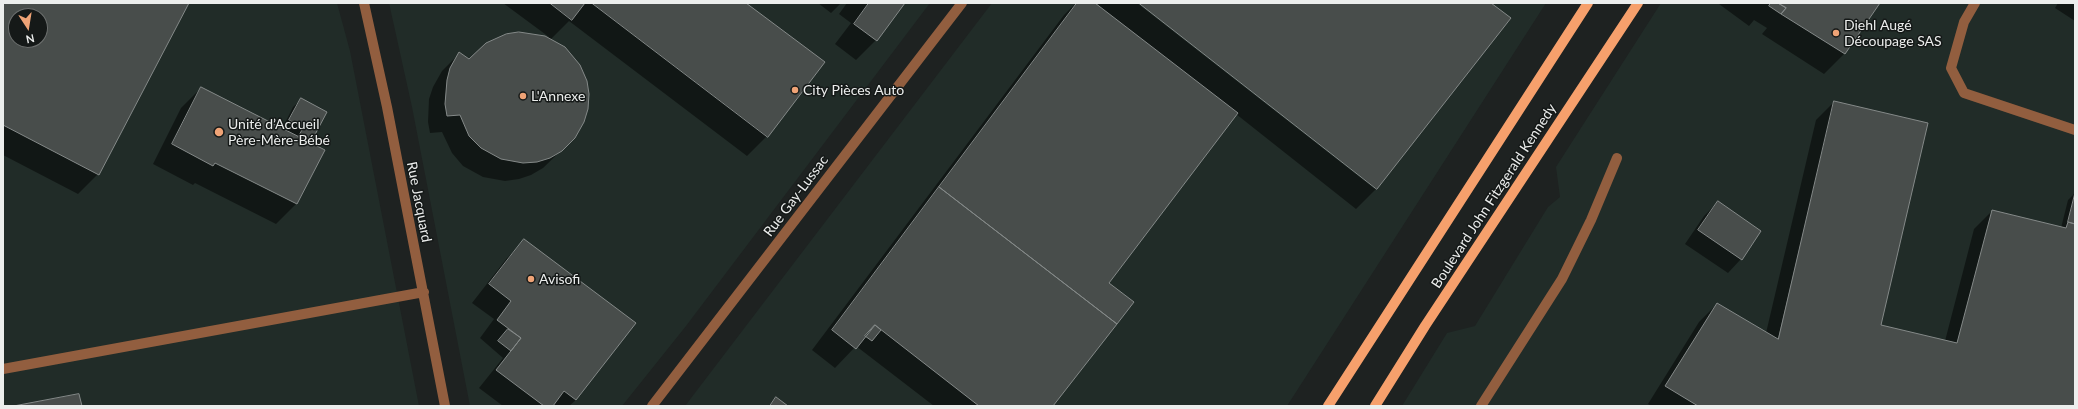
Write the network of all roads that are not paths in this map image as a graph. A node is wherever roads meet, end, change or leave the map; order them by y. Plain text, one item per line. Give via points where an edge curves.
1 (364, 3) edge
2 (962, 3) edge
3 (1588, 3) edge
4 (1638, 3) edge
5 (1975, 3) edge
6 (2075, 130) edge
7 (1617, 158) dead end
8 (424, 292) junction
9 (3, 369) edge
10 (445, 406) edge
11 (652, 406) edge
12 (1328, 406) edge
13 (1375, 406) edge
14 (1481, 406) edge

1 - 8 street, Rue Jacquard
2 - 11 street, Rue Gay-Lussac
3 - 12 main road, Boulevard John Fitzgerald Kennedy
4 - 13 main road, Boulevard John Fitzgerald Kennedy
5 - 6 street via 1964,22 1951,68 1964,93
7 - 14 street via 1562,279
8 - 9 street
8 - 10 street, Rue Jacquard

